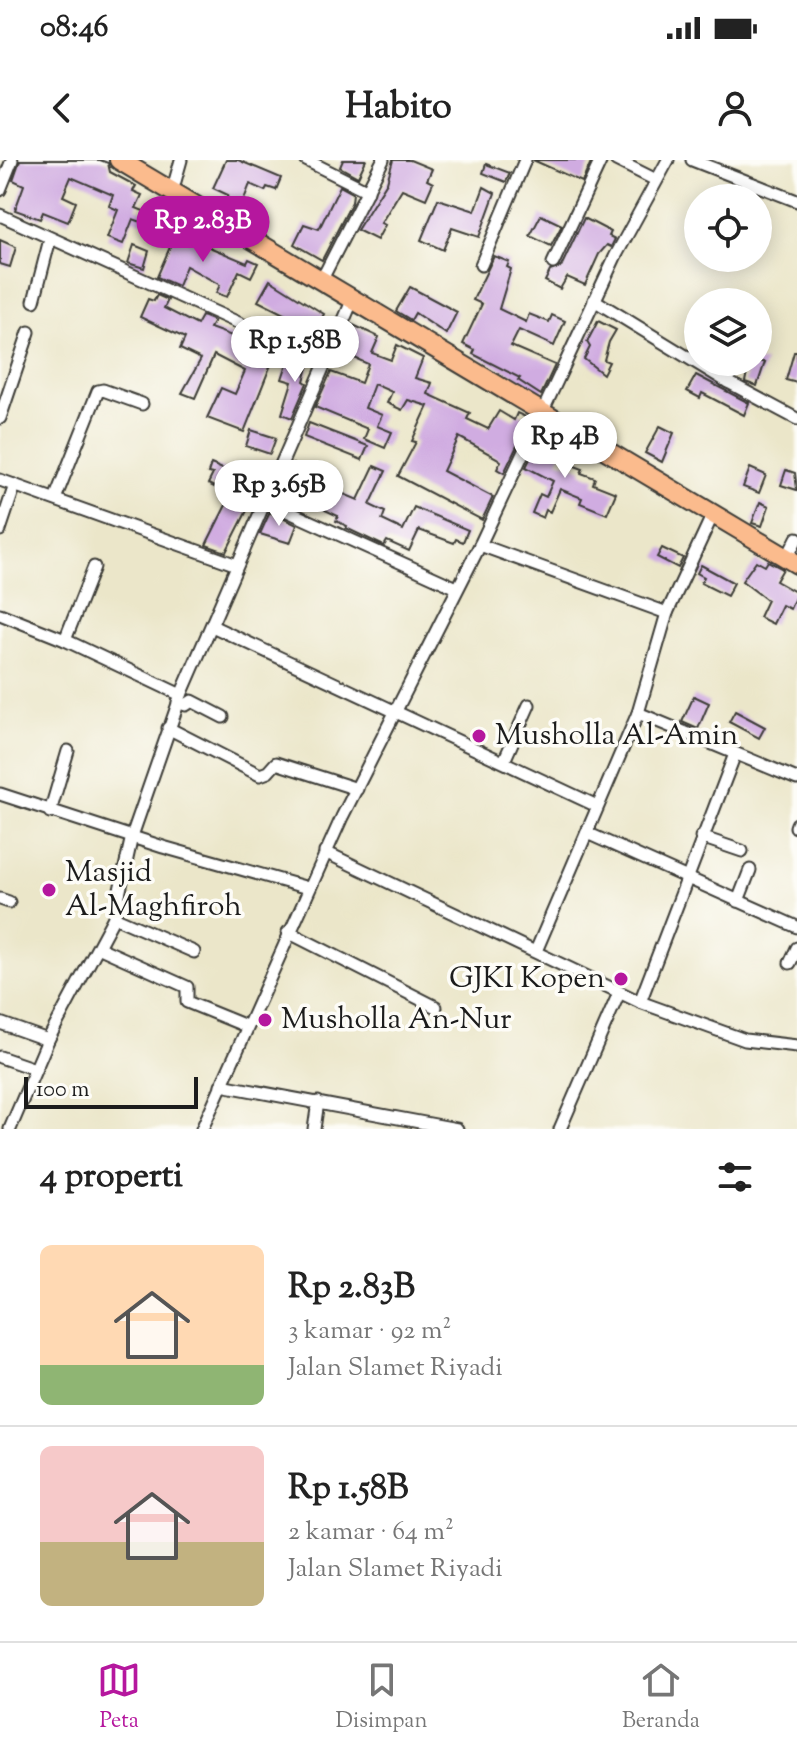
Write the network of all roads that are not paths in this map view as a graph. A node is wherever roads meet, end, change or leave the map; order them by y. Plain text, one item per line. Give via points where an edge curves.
1 (12, 160) edge
2 (119, 160) edge
3 (181, 160) edge
4 (306, 160) edge
5 (383, 160) edge
6 (525, 160) edge
7 (601, 160) edge
8 (616, 160) edge
9 (668, 160) edge
10 (692, 160) edge
11 (656, 180) junction
12 (753, 184) edge
13 (0, 190) edge
14 (368, 191) junction
15 (772, 191) edge
16 (172, 192) junction
17 (797, 201) edge
18 (0, 215) edge
19 (50, 239) junction
20 (553, 263) dead end
21 (481, 265) dead end
22 (321, 281) junction
23 (353, 299) junction
24 (594, 300) junction
25 (34, 301) dead end
26 (29, 332) dead end
27 (325, 362) junction
28 (730, 376) edge
29 (728, 382) junction
30 (142, 404) dead end
31 (544, 412) junction
32 (0, 418) edge
33 (797, 419) edge
34 (0, 480) edge
35 (15, 485) junction
36 (55, 499) junction
37 (265, 501) junction
38 (713, 514) junction
39 (0, 530) edge
40 (797, 538) edge
41 (480, 545) junction
42 (792, 561) edge
43 (237, 565) junction
44 (94, 567) dead end
45 (457, 588) junction
46 (667, 613) junction
47 (0, 614) edge
48 (212, 626) junction
49 (65, 640) junction
50 (179, 699) junction
51 (529, 705) dead end
52 (396, 711) junction
53 (638, 713) junction
54 (223, 717) dead end
55 (168, 728) junction
56 (68, 751) dead end
57 (735, 754) junction
58 (504, 761) junction
59 (797, 779) edge
60 (357, 789) junction
61 (0, 794) edge
62 (597, 806) junction
63 (50, 812) junction
64 (587, 833) junction
65 (132, 836) junction
66 (701, 837) junction
67 (742, 851) dead end
68 (325, 852) junction
69 (750, 870) dead end
70 (685, 877) junction
71 (308, 888) junction
72 (738, 901) junction
73 (114, 917) junction
74 (797, 927) edge
75 (288, 932) junction
76 (100, 948) junction
77 (797, 948) edge
78 (536, 951) junction
79 (194, 952) dead end
80 (790, 963) dead end
81 (619, 993) junction
82 (640, 1002) junction
83 (436, 1007) dead end
84 (0, 1023) edge
85 (246, 1026) junction
86 (48, 1040) junction
87 (797, 1046) edge
88 (0, 1057) edge
89 (35, 1069) junction
90 (221, 1085) junction
91 (318, 1102) junction
92 (561, 1127) edge
93 (10, 1129) edge
94 (202, 1129) edge
95 (314, 1129) edge
96 (457, 1129) edge
97 (575, 1129) edge

1 - 13 street
2 - 16 main road
3 - 16 street
4 - 14 street
5 - 14 street
6 - 21 street
7 - 20 street
8 - 11 street
9 - 11 street
10 - 12 street
11 - 24 street
14 - 22 street
15 - 17 street
16 - 22 main road
18 - 19 street
19 - 25 street
19 - 27 street
22 - 23 main road
23 - 27 street
23 - 31 main road
24 - 29 street
24 - 31 street
26 - 32 street
27 - 37 street
28 - 29 street
29 - 33 street
30 - 36 street via 98,391
31 - 38 main road
31 - 41 street
34 - 35 street
35 - 36 street
35 - 39 street
36 - 43 street
37 - 43 street
37 - 45 street
38 - 42 main road
38 - 46 street
40 - 42 street
41 - 45 street
41 - 46 street
43 - 48 street
44 - 49 street
45 - 52 street
46 - 53 street
47 - 49 street
48 - 50 street
48 - 52 street
49 - 50 street
50 - 54 street
50 - 55 street
51 - 58 street
52 - 58 street
52 - 60 street
53 - 57 street
53 - 62 street
55 - 60 street via 260,775 276,763
55 - 65 street
56 - 63 street
57 - 59 street
57 - 66 street
58 - 62 street
60 - 68 street
61 - 63 street
62 - 64 street
63 - 65 street
64 - 70 street
64 - 78 street
65 - 71 street
65 - 73 street
66 - 67 street
66 - 70 street
68 - 71 street
68 - 78 street
69 - 72 street
70 - 72 street
70 - 82 street
71 - 75 street
72 - 74 street
73 - 76 street
73 - 79 street
75 - 83 street
75 - 85 street
76 - 85 street via 187,987 187,1002
76 - 86 street
77 - 80 street
78 - 81 street
81 - 82 street
81 - 92 street
82 - 87 street via 745,1040
84 - 86 street
85 - 90 street
86 - 89 street
88 - 89 street
89 - 93 street
90 - 91 street
90 - 94 street
91 - 95 street
91 - 96 street
92 - 97 street

